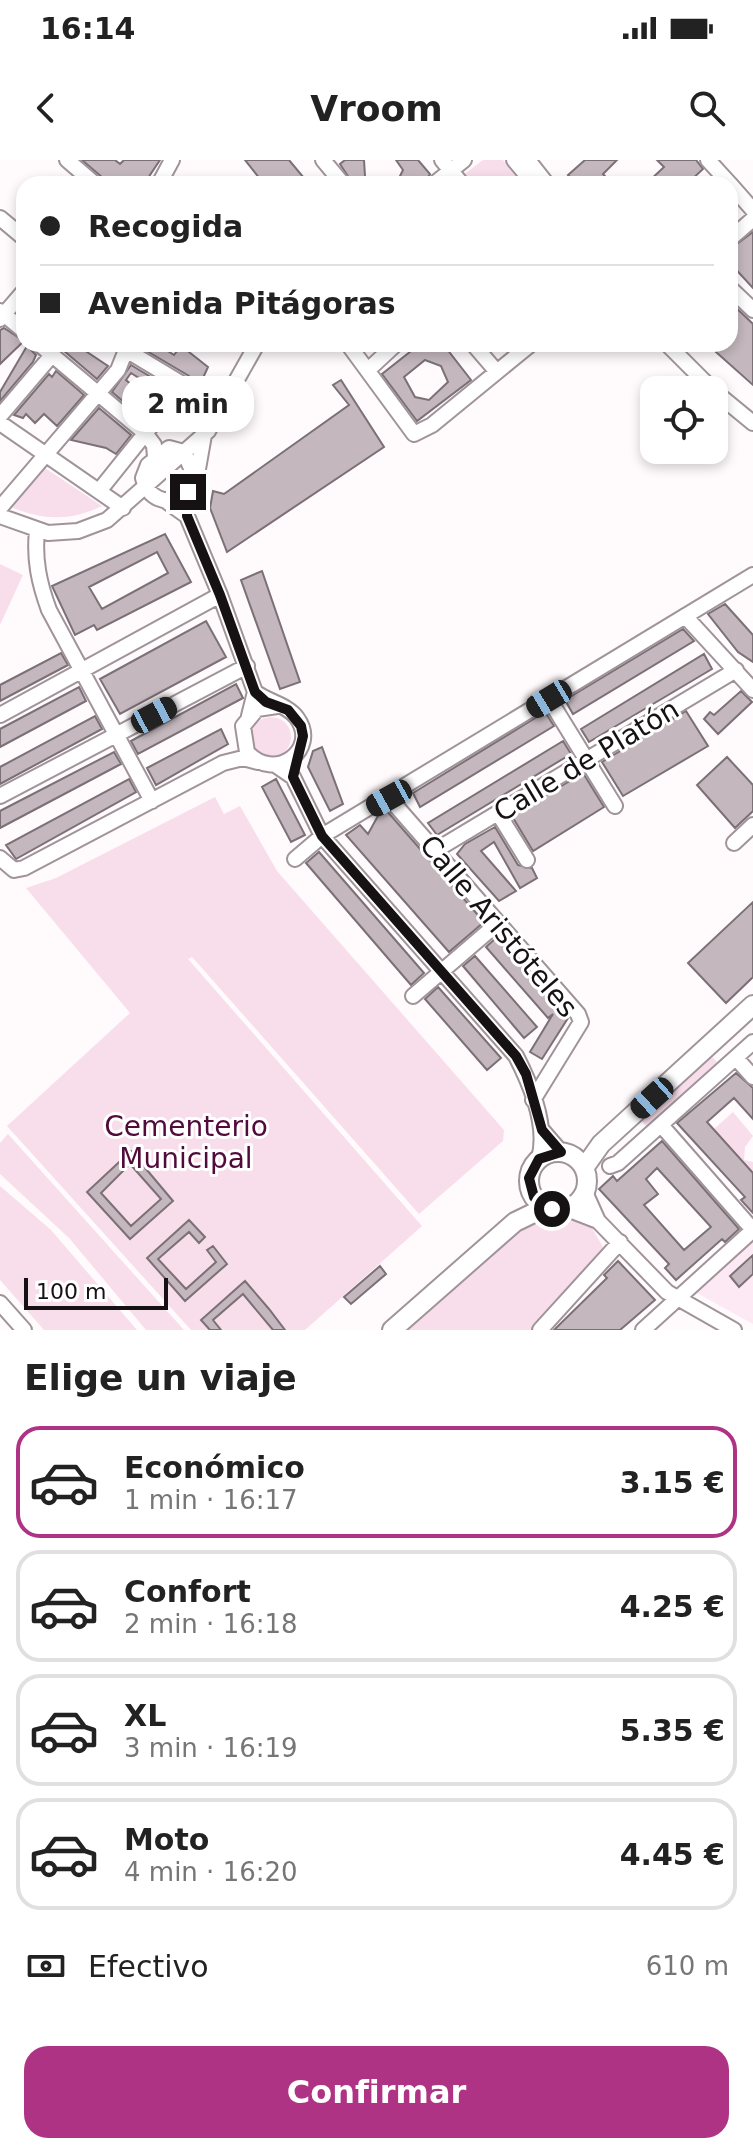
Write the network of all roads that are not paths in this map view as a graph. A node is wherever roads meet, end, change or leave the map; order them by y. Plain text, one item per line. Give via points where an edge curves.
1 (67, 160) edge
2 (323, 160) edge
3 (464, 160) edge
4 (514, 160) edge
5 (528, 160) edge
6 (708, 160) edge
7 (446, 166) edge
8 (86, 176) edge
9 (336, 176) edge
10 (527, 176) edge
11 (541, 176) edge
12 (722, 176) edge
13 (738, 194) edge
14 (753, 210) edge
15 (738, 296) edge
16 (16, 299) edge
17 (753, 310) edge
18 (1, 315) edge
19 (48, 352) edge
20 (123, 352) edge
21 (133, 352) edge
22 (252, 352) edge
23 (354, 352) edge
24 (387, 352) edge
25 (480, 352) edge
26 (521, 352) edge
27 (675, 352) edge
28 (52, 355) junction
29 (368, 370) junction
30 (497, 372) junction
31 (698, 376) edge
32 (98, 394) junction
33 (728, 403) edge
34 (0, 416) edge
35 (0, 423) edge
36 (753, 423) edge
37 (204, 435) junction
38 (156, 446) junction
39 (184, 452) junction
40 (48, 456) junction
41 (194, 475) junction
42 (145, 488) junction
43 (99, 491) junction
44 (188, 492) junction
45 (166, 501) junction
46 (0, 508) edge
47 (123, 508) junction
48 (0, 516) edge
49 (187, 516) junction
50 (37, 531) junction
51 (753, 575) edge
52 (220, 595) junction
53 (685, 616) junction
54 (247, 666) junction
55 (736, 670) junction
56 (82, 672) junction
57 (753, 690) edge
58 (255, 692) junction
59 (549, 699) junction
60 (277, 706) junction
61 (0, 715) edge
62 (249, 716) junction
63 (115, 736) junction
64 (242, 737) junction
65 (295, 755) junction
66 (588, 759) junction
67 (258, 762) junction
68 (223, 763) junction
69 (277, 766) junction
70 (293, 777) junction
71 (0, 796) edge
72 (389, 798) junction
73 (152, 801) junction
74 (615, 806) dead end
75 (498, 813) junction
76 (753, 825) edge
77 (322, 836) junction
78 (734, 843) dead end
79 (436, 850) junction
80 (0, 858) edge
81 (295, 859) dead end
82 (527, 860) dead end
83 (498, 923) junction
84 (443, 971) junction
85 (413, 996) dead end
86 (753, 1005) edge
87 (753, 1042) edge
88 (736, 1058) junction
89 (753, 1077) edge
90 (533, 1100) junction
91 (661, 1125) junction
92 (542, 1130) junction
93 (572, 1158) junction
94 (539, 1159) junction
95 (610, 1166) dead end
96 (530, 1188) junction
97 (585, 1192) junction
98 (546, 1207) junction
99 (567, 1209) junction
100 (598, 1221) junction
101 (515, 1222) junction
102 (753, 1230) edge
103 (620, 1242) junction
104 (678, 1299) junction
105 (0, 1303) edge
106 (12, 1317) junction
107 (0, 1328) edge
108 (24, 1330) edge
109 (392, 1330) edge
110 (540, 1330) edge
111 (643, 1330) edge
112 (734, 1330) edge

1 - 8 street
2 - 9 street
3 - 7 street
4 - 10 street
5 - 11 street
6 - 12 street
13 - 14 street
15 - 17 street
16 - 18 street
19 - 28 street
20 - 32 street via 118,370
21 - 38 street via 184,385
22 - 37 street
23 - 29 street
24 - 29 street
25 - 30 street
26 - 30 street
27 - 31 street
28 - 32 street
28 - 34 street
29 - 30 street via 414,434
32 - 38 street
32 - 40 street
33 - 36 street
35 - 40 street
37 - 39 street
37 - 41 street
38 - 39 street
38 - 42 street via 145,471
38 - 43 street via 126,457
39 - 41 street
39 - 42 street
40 - 43 street
40 - 46 street
41 - 44 street
42 - 45 street
42 - 47 street
43 - 47 street
44 - 45 street
44 - 49 street
45 - 49 street
47 - 50 street via 78,531
48 - 50 street
49 - 52 street
50 - 56 street via 40,585
51 - 53 street
52 - 54 street
52 - 56 street
53 - 55 street
53 - 59 street
54 - 58 street
54 - 63 street
55 - 57 street
55 - 66 street, Calle de Platón
56 - 61 street
56 - 63 street
58 - 60 street
58 - 62 street
59 - 66 street
59 - 72 street
60 - 62 street
60 - 65 street via 301,726 301,747
62 - 64 street
63 - 71 street
63 - 73 street
64 - 67 street
64 - 68 street
65 - 69 street
65 - 70 street
66 - 74 street
66 - 75 street, Calle de Platón
67 - 68 street via 243,758
67 - 69 street
68 - 73 street
69 - 70 street
70 - 77 street
72 - 77 street
72 - 79 street, Calle Aristóteles
73 - 80 street via 14,870
75 - 79 street, Calle de Platón
75 - 82 street
76 - 78 street
77 - 81 street
77 - 84 street
79 - 83 street, Calle Aristóteles
83 - 84 street
83 - 90 street, Calle Aristóteles via 581,1022
84 - 85 street
84 - 90 street via 516,1056
86 - 93 main road via 601,1144
87 - 88 street
88 - 89 street
88 - 91 street
90 - 92 street
91 - 95 street
91 - 102 street
92 - 93 street
92 - 94 street
93 - 94 main road
93 - 97 main road
94 - 96 main road via 530,1172
96 - 98 main road
96 - 101 main road
97 - 99 main road
97 - 100 street
98 - 99 main road
98 - 101 main road
99 - 100 street
100 - 103 street
101 - 109 main road
102 - 104 street
103 - 104 street
103 - 110 street
104 - 111 street
104 - 112 street
105 - 106 street
106 - 107 street
106 - 108 street

